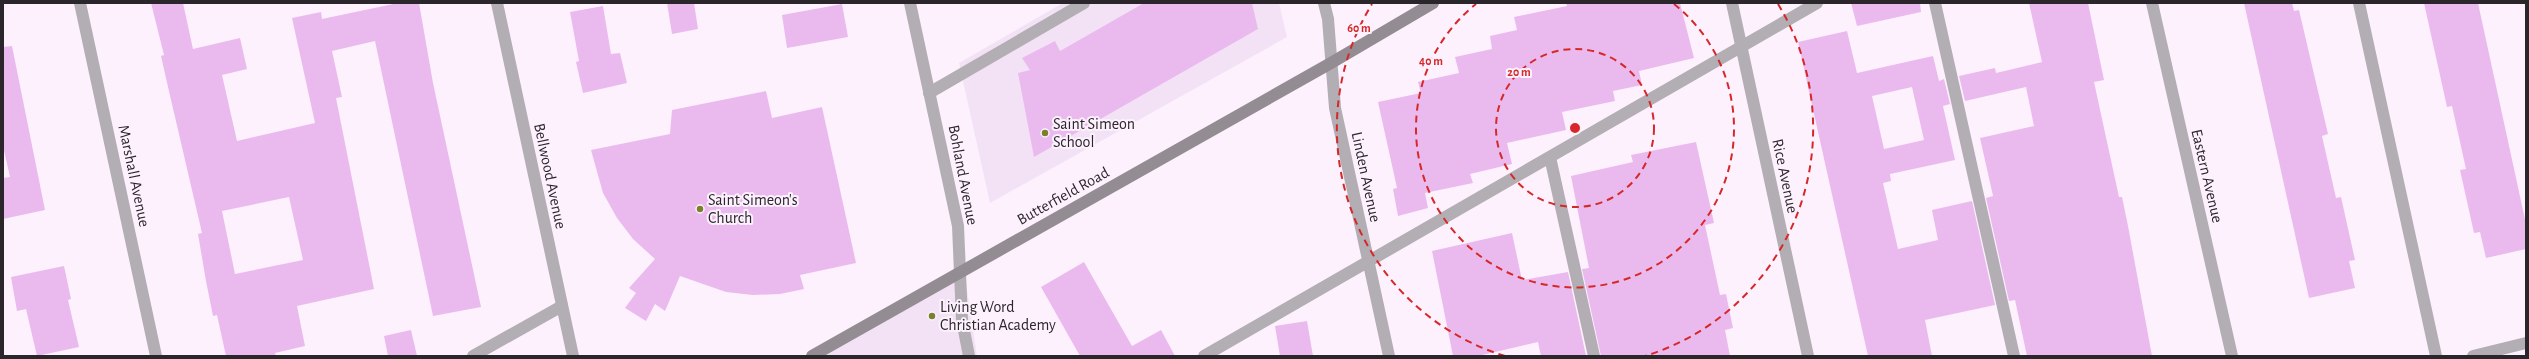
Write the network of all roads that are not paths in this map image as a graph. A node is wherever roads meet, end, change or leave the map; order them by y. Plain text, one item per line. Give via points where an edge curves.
1 (80, 3) edge
2 (497, 3) edge
3 (910, 3) edge
4 (1084, 3) edge
5 (1324, 3) edge
6 (1433, 3) edge
7 (1732, 3) edge
8 (1817, 3) edge
9 (1935, 3) edge
10 (2152, 3) edge
11 (2359, 3) edge
12 (1741, 47) junction
13 (1331, 63) junction
14 (929, 93) junction
15 (1550, 157) junction
16 (1368, 262) junction
17 (960, 272) junction
18 (562, 306) junction
19 (2526, 344) edge
20 (156, 356) edge
21 (473, 356) edge
22 (573, 356) edge
23 (812, 356) edge
24 (969, 356) edge
25 (1204, 356) edge
26 (1388, 356) edge
27 (1594, 356) edge
28 (1808, 356) edge
29 (2014, 356) edge
30 (2232, 356) edge
31 (2436, 356) edge
32 (2473, 356) edge

1 - 20 street, Marshall Avenue
2 - 18 street, Bellwood Avenue
3 - 14 street, Bohland Avenue
4 - 14 street
5 - 13 street, Linden Avenue
6 - 13 main road, Butterfield Road
7 - 12 street, Rice Avenue
8 - 12 street
9 - 29 street
10 - 30 street, Eastern Avenue
11 - 31 street
12 - 15 street
12 - 28 street, Rice Avenue
13 - 16 street, Linden Avenue via 1335,108
13 - 17 main road, Butterfield Road
14 - 17 street, Bohland Avenue via 958,226
15 - 16 street
15 - 27 street
16 - 25 street
16 - 26 street, Linden Avenue
17 - 23 main road, Butterfield Road
17 - 24 street, Bohland Avenue via 962,320
18 - 21 street
18 - 22 street, Bellwood Avenue
19 - 32 street

